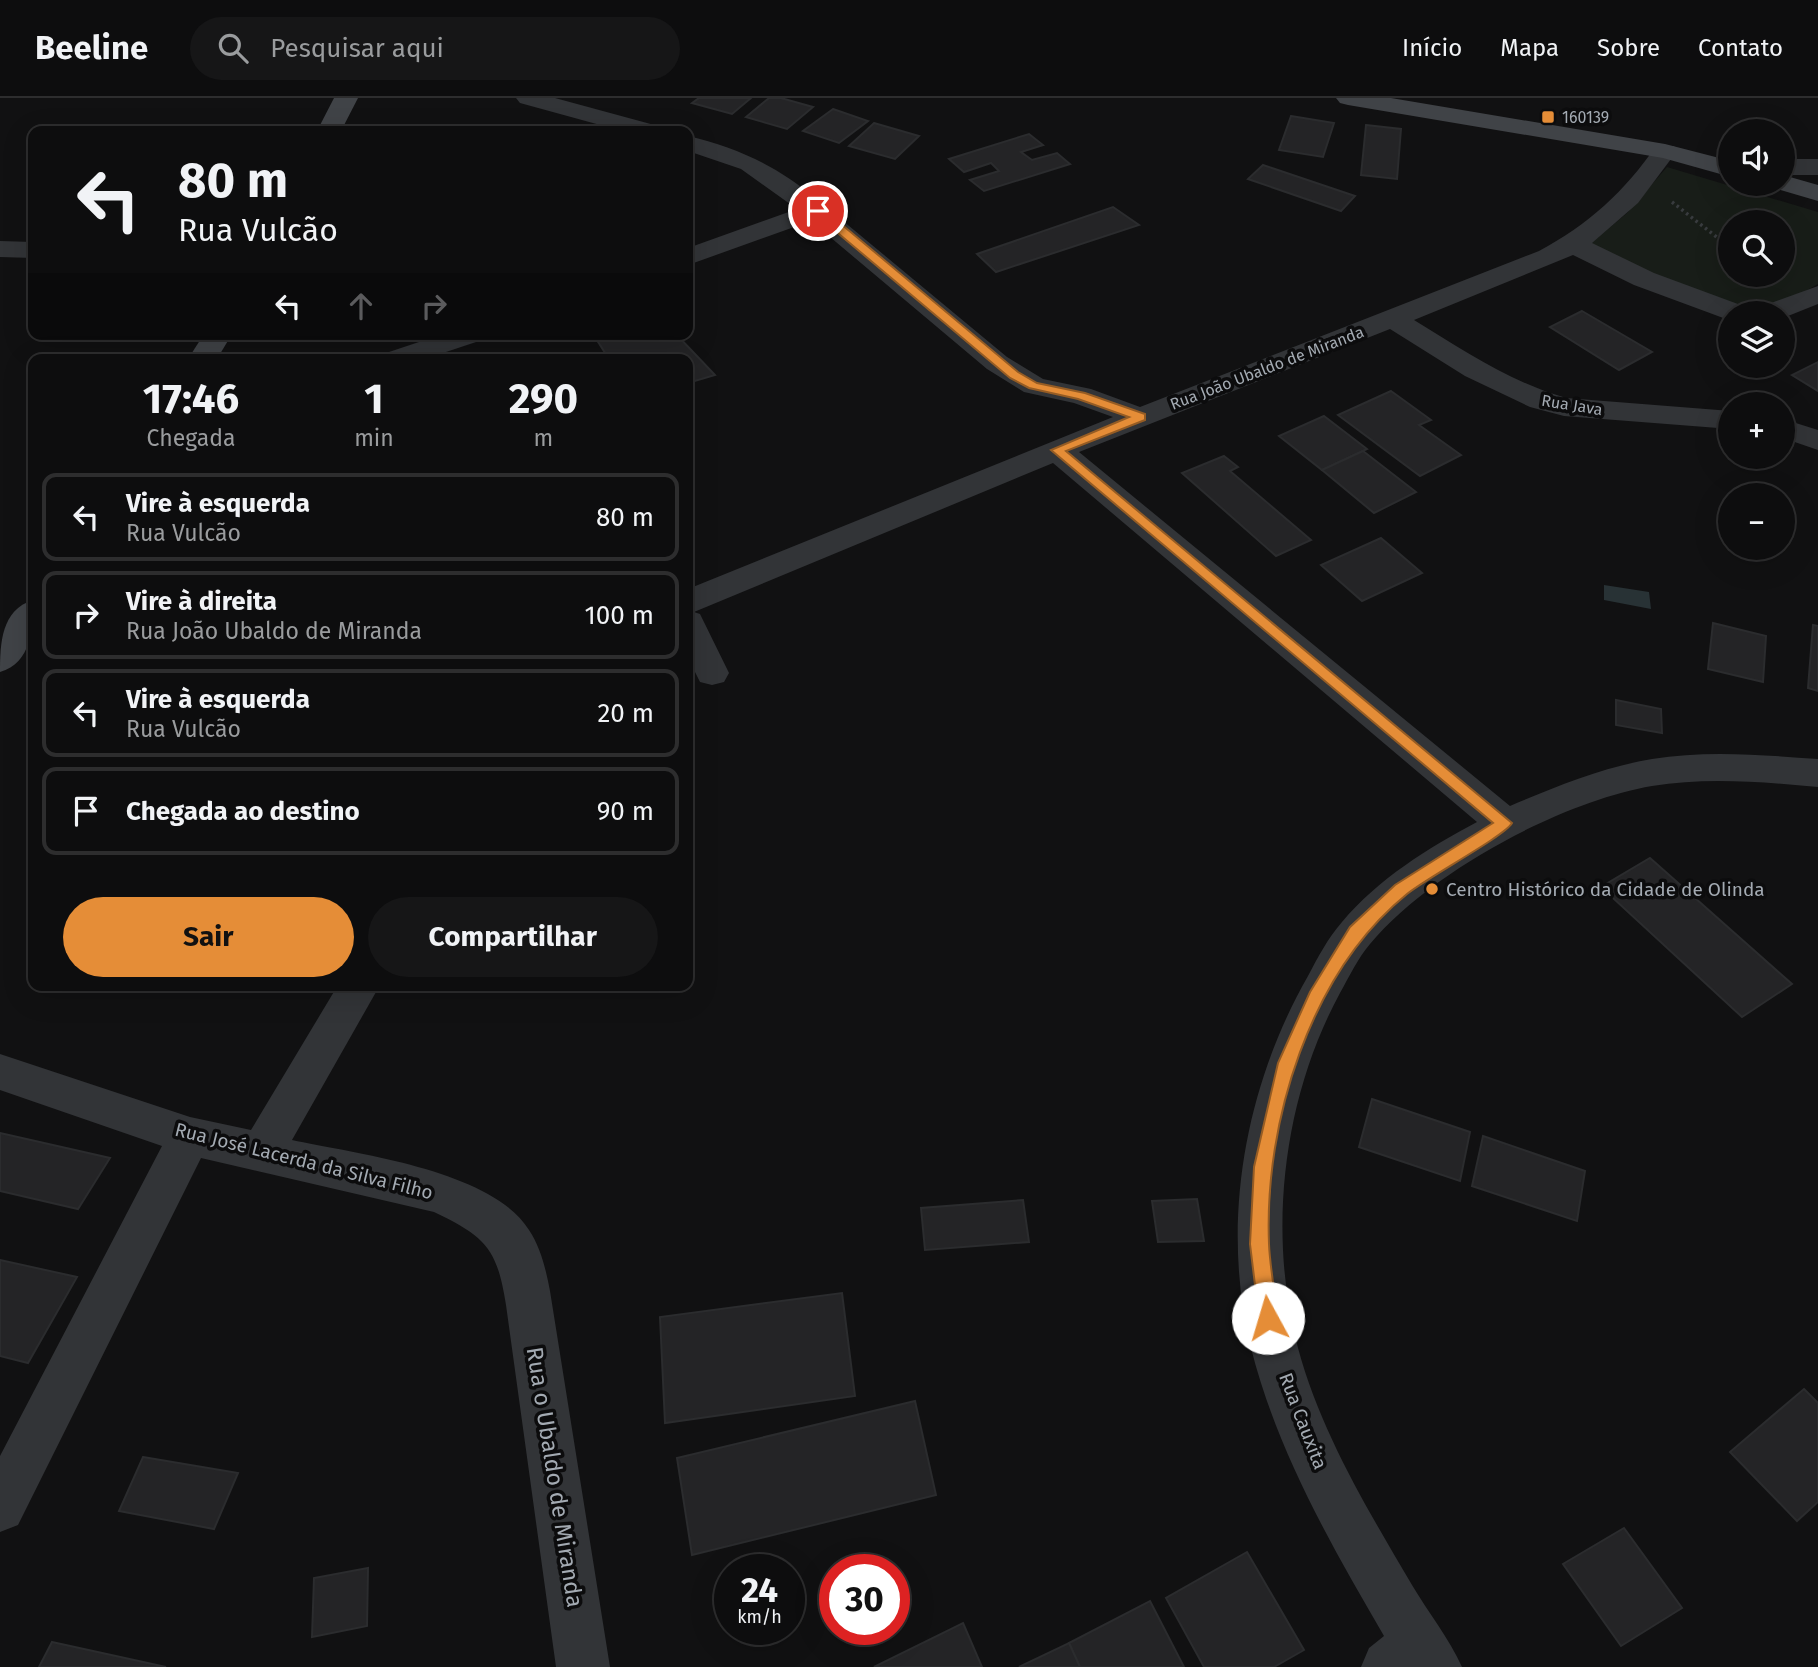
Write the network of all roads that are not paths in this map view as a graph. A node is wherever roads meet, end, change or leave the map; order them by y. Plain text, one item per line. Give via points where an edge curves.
1 (346, 98) edge
2 (528, 98) edge
3 (1348, 98) edge
4 (1388, 102) edge
5 (332, 126) edge
6 (631, 126) edge
7 (693, 145) edge
8 (1665, 151) junction
9 (1718, 165) edge
10 (1795, 167) edge
11 (1818, 167) edge
12 (1795, 186) edge
13 (1818, 193) edge
14 (818, 211) junction
15 (1573, 244) junction
16 (0, 249) edge
17 (28, 250) edge
18 (693, 255) edge
19 (1818, 294) edge
20 (1795, 303) edge
21 (1718, 306) edge
22 (1393, 319) junction
23 (466, 341) edge
24 (415, 354) edge
25 (1140, 417) junction
26 (1718, 419) edge
27 (1795, 432) edge
28 (1818, 440) edge
29 (1057, 450) junction
30 (693, 600) edge
31 (693, 633) edge
32 (712, 673) dead end
33 (1818, 773) edge
34 (1504, 823) junction
35 (356, 991) edge
36 (0, 1072) edge
37 (190, 1136) junction
38 (260, 1154) junction
39 (525, 1287) joint
40 (0, 1507) edge
41 (1413, 1659) edge
42 (583, 1667) edge

1 - 5 main road
2 - 6 street
3 - 4 main road
4 - 8 main road
7 - 14 street via 750,164
8 - 9 main road
8 - 15 street, Rua João Ubaldo de Miranda via 1624,203
10 - 11 street
12 - 13 main road
14 - 18 street
14 - 25 street via 1014,375 1034,386 1081,396
15 - 21 street via 1643,279
15 - 22 street, Rua João Ubaldo de Miranda
16 - 17 street
19 - 20 street
22 - 25 street, Rua João Ubaldo de Miranda
22 - 26 street, Rua Java via 1482,373 1541,402
23 - 24 street
25 - 29 street, Rua João Ubaldo de Miranda
27 - 28 street
29 - 30 street, Rua João Ubaldo de Miranda
29 - 34 street
31 - 32 street
33 - 34 street, Rua Cauxita via 1718,768 1653,773 1583,792
34 - 41 street, Rua Cauxita via 1401,890 1356,932 1319,992 1286,1063 1263,1167 1260,1244 1268,1318 1293,1404
35 - 38 street
36 - 37 street, Rua José Lacerda da Silva Filho
37 - 38 street, Rua José Lacerda da Silva Filho
37 - 40 street
38 - 39 street, Rua José Lacerda da Silva Filho via 439,1193 473,1208 514,1245
39 - 42 street, Rua o Ubaldo de Miranda via 563,1502

